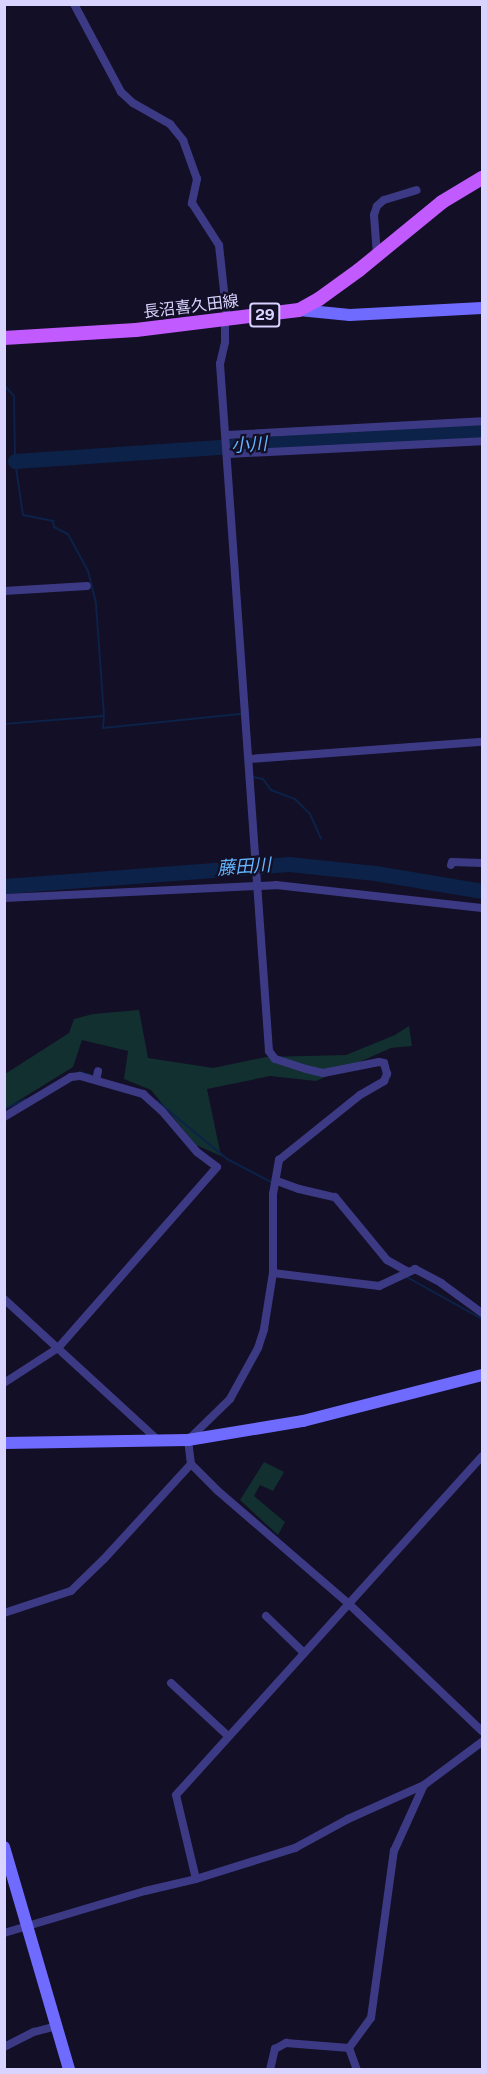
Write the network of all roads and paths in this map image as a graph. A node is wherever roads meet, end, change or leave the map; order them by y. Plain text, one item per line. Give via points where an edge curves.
1 (74, 4) edge
2 (483, 178) edge
3 (417, 190) dead end
4 (377, 255) junction
5 (483, 308) edge
6 (299, 310) junction
7 (226, 319) junction
8 (4, 338) edge
9 (483, 421) edge
10 (227, 435) junction
11 (483, 441) edge
12 (228, 454) junction
13 (87, 586) dead end
14 (4, 591) edge
15 (483, 742) edge
16 (249, 759) junction
17 (483, 863) edge
18 (451, 866) dead end
19 (257, 886) junction
20 (4, 898) edge
21 (483, 908) edge
22 (4, 1117) edge
23 (277, 1181) junction
24 (407, 1271) junction
25 (273, 1273) junction
26 (4, 1299) edge
27 (483, 1313) edge
28 (58, 1348) junction
29 (483, 1375) edge
30 (4, 1383) edge
31 (188, 1440) junction
32 (160, 1441) junction
33 (4, 1443) edge
34 (483, 1456) edge
35 (191, 1464) junction
36 (349, 1604) junction
37 (4, 1613) edge
38 (266, 1616) dead end
39 (304, 1653) junction
40 (171, 1683) dead end
41 (483, 1731) edge
42 (228, 1736) junction
43 (483, 1742) edge
44 (424, 1785) junction
45 (4, 1847) edge
46 (196, 1879) junction
47 (28, 1926) junction
48 (4, 1934) edge
49 (57, 2026) junction
50 (4, 2047) edge
51 (349, 2048) junction
52 (69, 2070) edge
53 (270, 2070) edge
54 (357, 2070) edge

1 - 7 street via 121,92 170,124 183,140 197,179 192,203 220,250
2 - 4 main road, 長沼喜久田線 / 29 via 442,202
3 - 4 street via 377,206
4 - 6 main road, 長沼喜久田線 / 29
5 - 6 street via 350,315
6 - 7 main road, 長沼喜久田線 / 29
7 - 8 main road, 長沼喜久田線 / 29 via 136,330
7 - 10 street via 220,364
9 - 10 street
10 - 12 street
11 - 12 street
12 - 16 street
13 - 14 street
15 - 16 street
16 - 19 street
17 - 18 street via 452,862
19 - 20 street
19 - 21 street via 339,890
19 - 23 street via 268,1051 285,1063 323,1072 379,1062 384,1062 387,1071 384,1081 282,1156 276,1166
22 - 28 street via 71,1077 97,1075 143,1094 197,1152 217,1167
23 - 24 street via 335,1197 387,1260
23 - 25 street via 273,1194
24 - 25 street via 379,1286
24 - 27 street via 419,1270
25 - 31 street via 258,1348 230,1399
26 - 28 street
28 - 30 street
28 - 32 street
29 - 31 street via 303,1421
31 - 32 street
31 - 35 street
32 - 33 street
34 - 36 street
35 - 36 street
35 - 37 street via 71,1591
36 - 39 street
36 - 41 street
38 - 39 street
39 - 42 street
40 - 42 street
42 - 46 street via 177,1795
43 - 44 street
44 - 46 street via 295,1848
44 - 51 street via 394,1851 370,2018
45 - 47 street
46 - 47 street
47 - 48 street
47 - 49 street
49 - 50 street
49 - 52 street
51 - 53 street via 286,2043 275,2049
51 - 54 street

